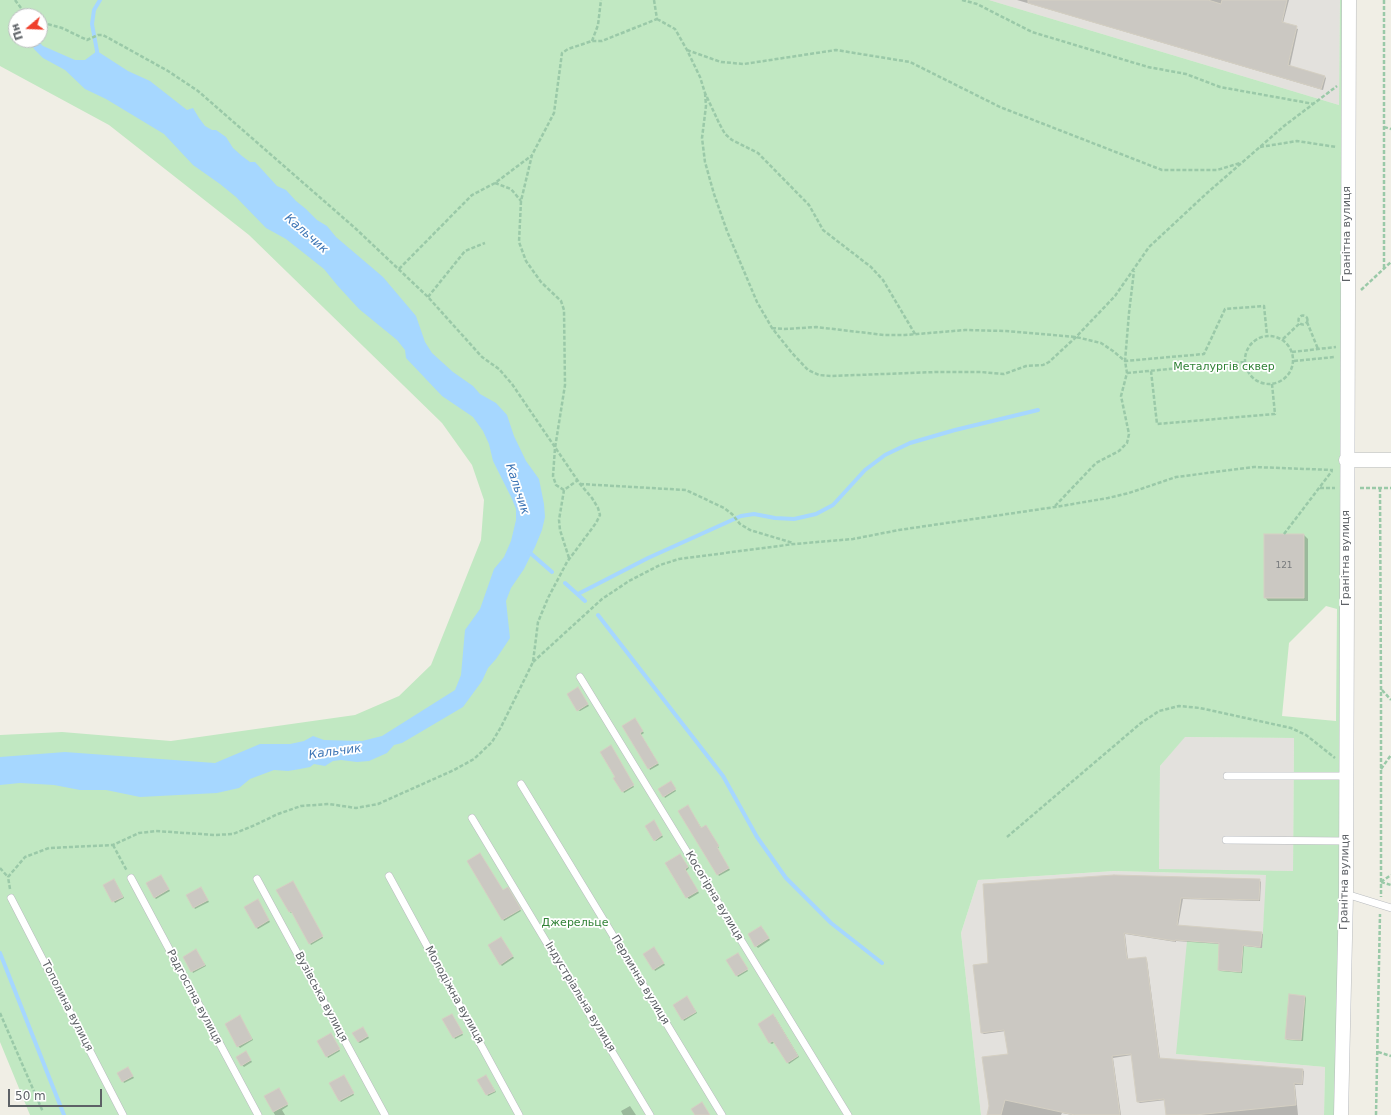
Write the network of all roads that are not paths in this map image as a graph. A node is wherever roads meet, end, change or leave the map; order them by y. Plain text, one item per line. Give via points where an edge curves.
1 (1349, 0) edge
2 (1346, 460) junction
3 (1391, 460) edge
4 (580, 676) dead end
5 (1346, 771) junction
6 (1227, 776) dead end
7 (521, 784) dead end
8 (472, 818) dead end
9 (1226, 840) dead end
10 (1346, 841) junction
11 (389, 876) dead end
12 (131, 878) road end
13 (258, 879) dead end
14 (1346, 894) junction
15 (11, 898) road end
16 (1391, 908) edge
17 (123, 1115) edge
18 (258, 1115) edge
19 (385, 1115) edge
20 (519, 1115) edge
21 (650, 1115) edge
22 (722, 1115) edge
23 (848, 1115) edge
24 (1341, 1115) edge

1 - 2 street, Гранітна вулиця
2 - 3 street
2 - 5 street, Гранітна вулиця
4 - 23 lane, Косогірна вулиця
5 - 6 lane
5 - 10 street, Гранітна вулиця
7 - 22 lane, Перлинна вулиця
8 - 21 lane, Індустріальна вулиця
9 - 10 lane
10 - 14 street, Гранітна вулиця
11 - 20 lane, Молодіжна вулиця
12 - 18 lane, Радгоспна вулиця
13 - 19 lane, Вузівська вулиця
14 - 16 lane
14 - 24 street, Гранітна вулиця
15 - 17 lane, Тополина вулиця

